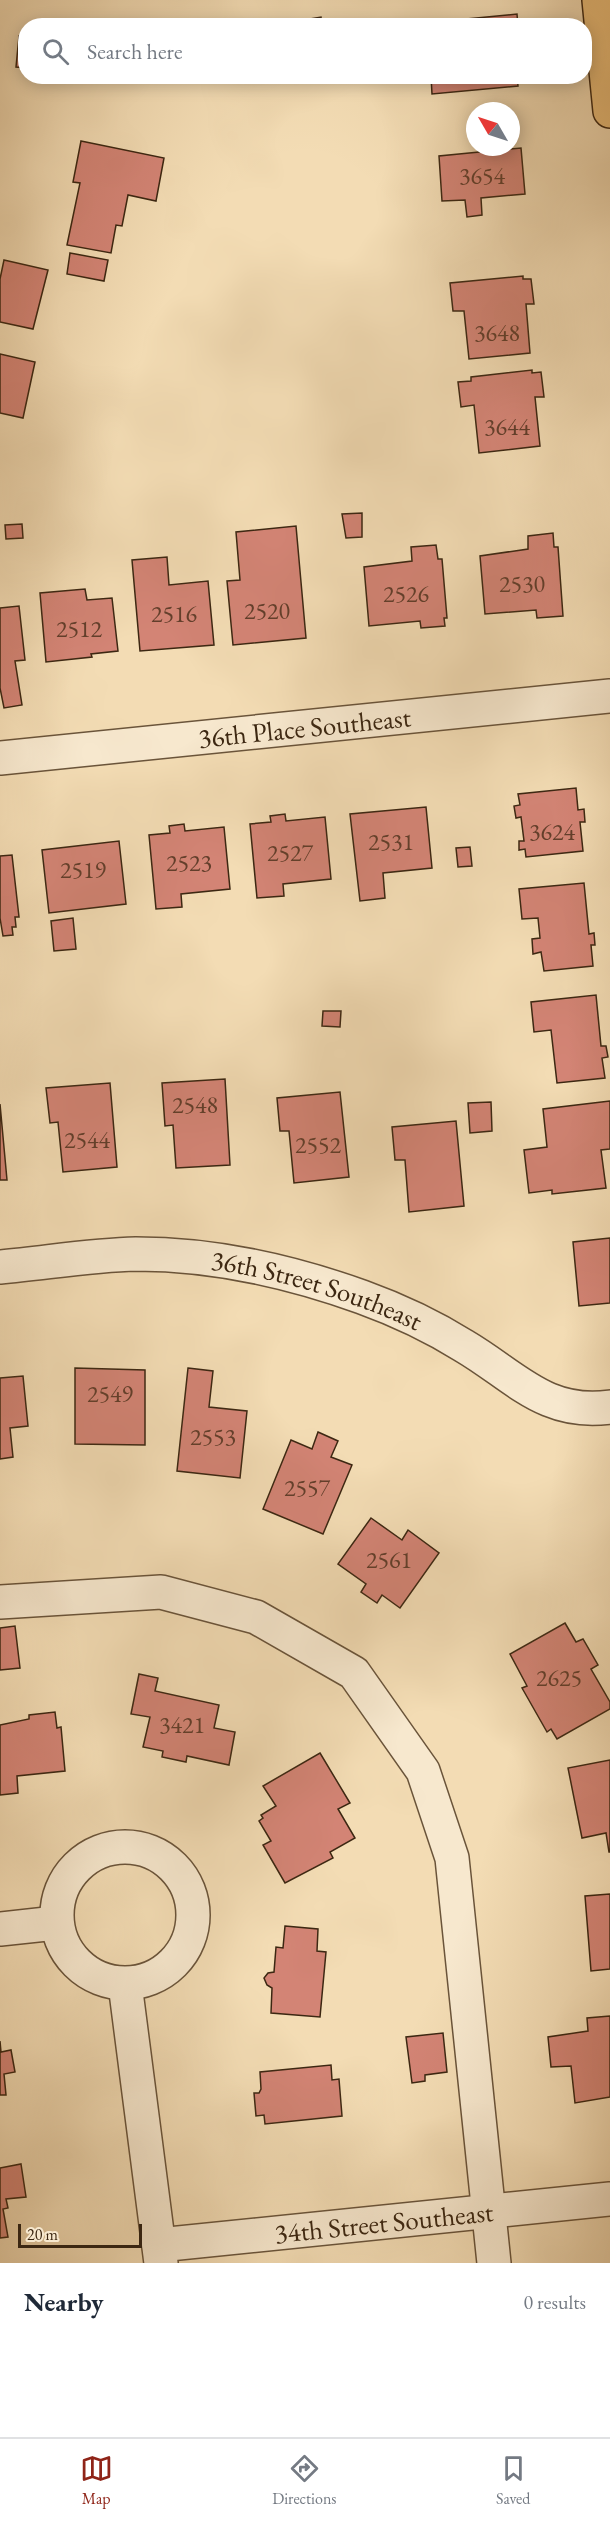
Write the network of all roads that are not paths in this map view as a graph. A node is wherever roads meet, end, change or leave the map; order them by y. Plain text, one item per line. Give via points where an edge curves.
1 (599, 0) edge
2 (610, 111) edge
3 (610, 696) edge
4 (0, 758) edge
5 (0, 1267) edge
6 (610, 1407) edge
7 (0, 1602) edge
8 (56, 1923) junction
9 (0, 1929) edge
10 (125, 1984) junction
11 (610, 2199) edge
12 (489, 2212) junction
13 (160, 2254) edge
14 (494, 2263) edge

1 - 2 main road
3 - 4 street, 36th Place Southeast
5 - 6 street, 36th Street Southeast via 160,1254 280,1272 363,1297 411,1317 466,1347 546,1401 578,1409
7 - 12 street via 161,1592 256,1617 354,1673 423,1771 452,1858
8 - 9 street
8 - 10 street via 64,1947 79,1967 100,1980
8 - 10 street via 63,1886 87,1858 123,1846 147,1850 168,1862 184,1880 193,1902 193,1926 185,1949 169,1968 148,1980
10 - 13 street
11 - 12 street, 34th Street Southeast
12 - 13 street, 34th Street Southeast
12 - 14 street

